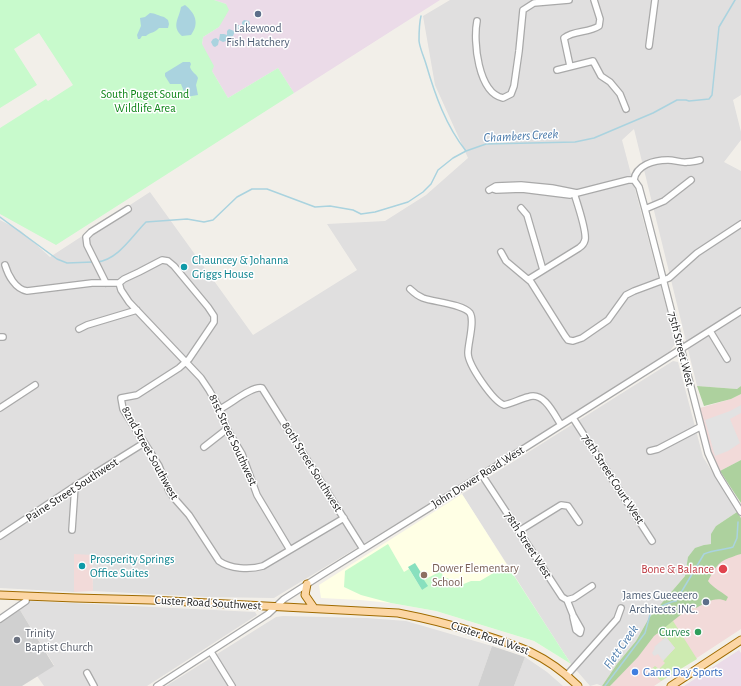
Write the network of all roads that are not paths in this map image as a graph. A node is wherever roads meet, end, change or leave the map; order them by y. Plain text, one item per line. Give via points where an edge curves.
1 (569, 0) edge
2 (594, 0) edge
3 (655, 0) edge
4 (477, 21) dead end
5 (649, 46) dead end
6 (570, 66) junction
7 (557, 70) dead end
8 (626, 109) dead end
9 (700, 160) dead end
10 (634, 180) junction
11 (691, 180) dead end
12 (491, 189) dead end
13 (574, 193) junction
14 (128, 208) dead end
15 (521, 208) dead end
16 (645, 209) junction
17 (741, 224) edge
18 (501, 252) dead end
19 (5, 265) dead end
20 (543, 270) junction
21 (529, 279) junction
22 (664, 281) junction
23 (106, 283) junction
24 (119, 283) junction
25 (410, 290) dead end
26 (137, 310) junction
27 (741, 311) edge
28 (79, 329) dead end
29 (710, 331) junction
30 (681, 348) junction
31 (727, 359) dead end
32 (186, 362) junction
33 (35, 385) dead end
34 (0, 408) edge
35 (220, 409) junction
36 (573, 418) junction
37 (561, 425) junction
38 (700, 427) junction
39 (227, 430) junction
40 (144, 443) junction
41 (204, 447) dead end
42 (650, 451) dead end
43 (482, 475) junction
44 (75, 486) junction
45 (741, 512) edge
46 (344, 518) junction
47 (579, 522) dead end
48 (72, 530) dead end
49 (519, 531) junction
50 (0, 536) edge
51 (652, 541) dead end
52 (363, 548) junction
53 (290, 550) junction
54 (307, 584) junction
55 (592, 586) dead end
56 (0, 595) edge
57 (26, 596) junction
58 (567, 600) junction
59 (276, 607) junction
60 (314, 608) junction
61 (621, 608) dead end
62 (573, 615) dead end
63 (416, 616) joint
64 (0, 619) edge
65 (741, 640) edge
66 (211, 652) junction
67 (87, 673) dead end
68 (568, 675) junction
69 (94, 686) edge
70 (158, 686) edge
71 (232, 686) edge
72 (578, 686) edge
73 (671, 686) edge

1 - 4 street via 534,3 523,10 514,86 511,94 503,98 488,87 482,76 477,50
2 - 6 street via 600,19 598,26 564,38
3 - 5 street
6 - 7 street
6 - 8 street via 595,62 601,76 620,94
9 - 10 street via 663,160 648,164 638,169
10 - 13 street
10 - 16 street, 75th Street West via 639,187
11 - 16 street via 664,201
12 - 13 street via 522,189 570,195
13 - 20 street via 584,230 584,242 579,248
14 - 23 street via 86,237
15 - 20 street via 527,215
16 - 22 street, 75th Street West
17 - 22 street via 697,253
18 - 21 street via 506,261
19 - 23 street via 15,284 22,290
20 - 21 street
21 - 22 street via 570,341 579,339 608,320 626,295
22 - 30 street, 75th Street West
23 - 24 street
24 - 26 street, 81st Street Southwest via 123,294
24 - 32 street via 124,278 162,260 168,260 174,266 214,316 212,326
25 - 37 street via 422,298 454,306 470,314 468,357 497,401 504,405 529,396 538,396
26 - 28 street
26 - 32 street, 81st Street Southwest
27 - 29 street, John Dower Road West
29 - 30 street, John Dower Road West
29 - 31 street
30 - 36 street, John Dower Road West
30 - 38 street, 75th Street West
32 - 35 street, 81st Street Southwest via 203,381
32 - 40 street, 82nd Street Southwest via 137,395 121,398 126,414
33 - 34 street
35 - 39 street, 81st Street Southwest
35 - 46 street, 80th Street Southwest via 252,390 262,388
36 - 37 street, John Dower Road West
36 - 51 street, 76th Street Court West
37 - 43 street, John Dower Road West
38 - 42 street
38 - 45 street, 75th Street West via 712,464
39 - 41 street
39 - 53 street, 81st Street Southwest via 242,454 257,495
40 - 44 street, Paine Street Southwest
40 - 53 street, 82nd Street Southwest via 159,466 169,491 189,516 216,558 223,564 259,567
43 - 49 street, 78th Street West
43 - 52 street, John Dower Road West
44 - 48 street
44 - 50 street, Paine Street Southwest
46 - 52 street, 80th Street Southwest
46 - 53 street
47 - 49 street via 568,506 563,505 557,506
49 - 58 street, 78th Street West via 562,597
52 - 54 street, John Dower Road West
54 - 59 street, John Dower Road West
54 - 60 main road via 305,595
55 - 58 street
56 - 57 main road, Custer Road Southwest
57 - 59 main road, Custer Road Southwest
57 - 64 street via 26,601
58 - 62 street, 78th Street West
59 - 60 main road, Custer Road Southwest
59 - 66 street, John Dower Road West
60 - 63 main road, Custer Road Southwest
61 - 68 street via 617,619
63 - 68 main road, Custer Road West via 519,646
65 - 73 main road
66 - 70 street, John Dower Road West
66 - 71 street
67 - 69 street
68 - 72 main road, Custer Road West

